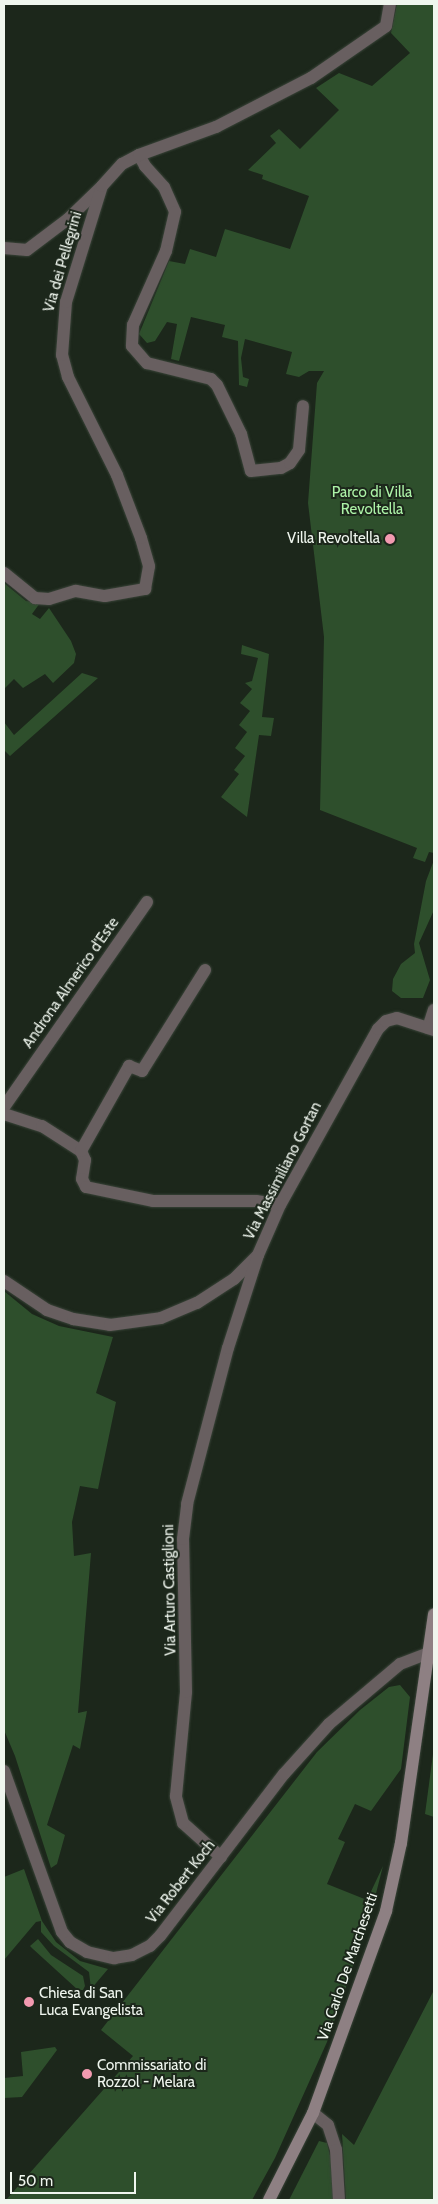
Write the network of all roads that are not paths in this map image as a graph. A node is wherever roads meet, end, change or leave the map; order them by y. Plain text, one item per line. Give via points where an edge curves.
1 (390, 4) edge
2 (139, 155) junction
3 (102, 186) junction
4 (4, 248) edge
5 (303, 406) dead end
6 (4, 573) edge
7 (147, 902) dead end
8 (206, 970) dead end
9 (434, 1010) edge
10 (431, 1029) edge
11 (4, 1107) edge
12 (4, 1114) edge
13 (81, 1151) junction
14 (280, 1205) junction
15 (258, 1255) junction
16 (4, 1281) edge
17 (434, 1614) edge
18 (428, 1653) junction
19 (4, 1772) edge
20 (221, 1857) junction
21 (312, 2113) junction
22 (269, 2200) edge
23 (339, 2200) edge

1 - 2 street, Via dei Pellegrini via 386,26 290,90 200,134
2 - 3 street, Via dei Pellegrini via 122,164
2 - 5 street via 172,198 175,212 166,251 133,325 132,346 147,363 211,379 217,385 241,434 251,471 281,468 290,463 299,450
3 - 4 street via 68,219 28,250
3 - 6 street, Via dei Pellegrini via 66,302 62,354 68,377 117,476 141,538 149,566 145,589 105,596 76,591 49,599 35,598
7 - 11 street, Androna Almerico d'Este
8 - 13 street via 142,1071 129,1066
9 - 10 street
10 - 14 street, Via Massimiliano Gortan via 397,1018 386,1021 378,1029
12 - 13 street via 42,1126
13 - 14 street via 85,1160 82,1179 86,1187 153,1201 256,1201
14 - 15 street, Via Massimiliano Gortan
15 - 16 street, Via Massimiliano Gortan via 234,1279 197,1304 179,1313 140,1322 110,1324 73,1319 47,1310
15 - 20 street, Via Arturo Castiglioni via 228,1348 187,1504 183,1539 186,1692 176,1796 183,1823
17 - 18 main road, Via Carlo De Marchesetti
18 - 20 street, Via Robert Koch via 400,1664 328,1724 284,1774
18 - 21 main road, Via Carlo De Marchesetti via 401,1843 388,1904 369,1964
19 - 20 street, Via Robert Koch via 56,1920 70,1942 88,1952 114,1958 132,1955 150,1946
21 - 22 main road, Via Carlo De Marchesetti
21 - 23 street via 328,2125 336,2150

